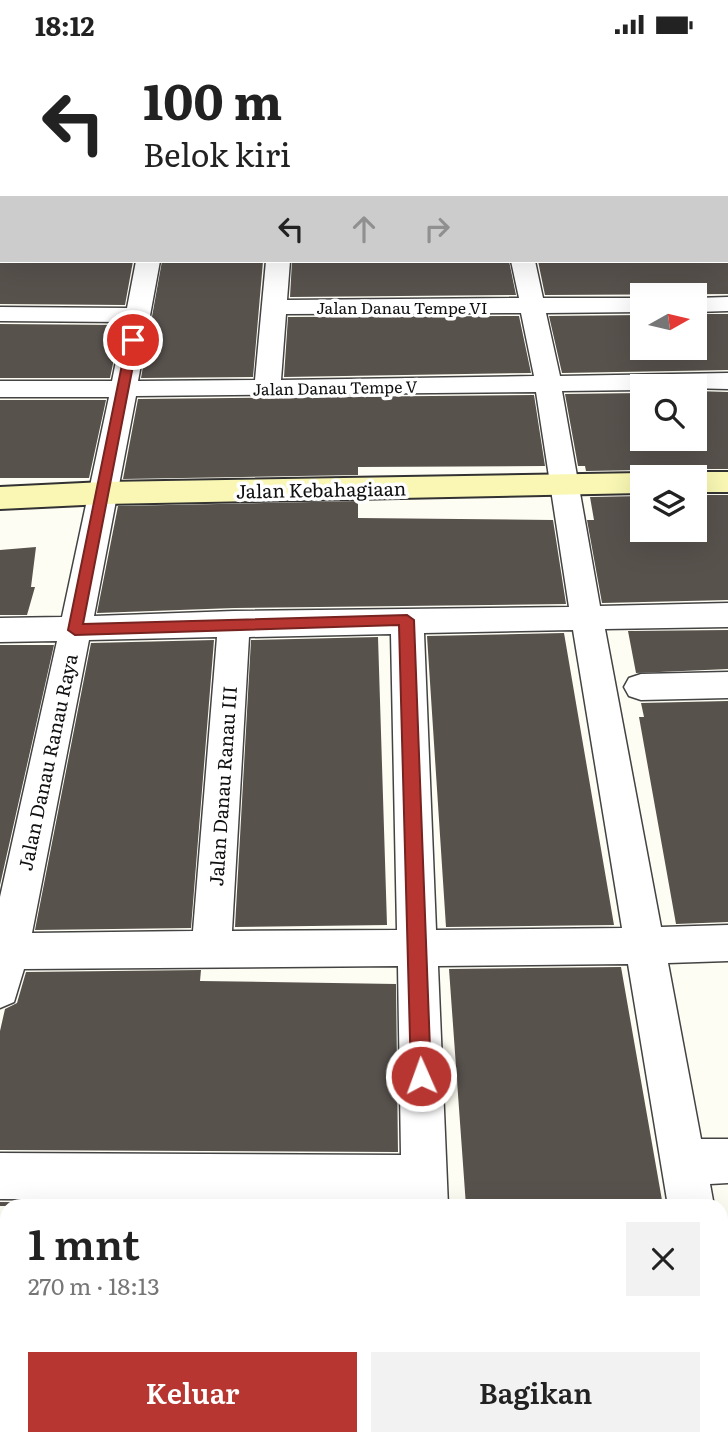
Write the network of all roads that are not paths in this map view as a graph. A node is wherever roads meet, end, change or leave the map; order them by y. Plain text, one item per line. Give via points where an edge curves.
1 (148, 263) edge
2 (278, 263) edge
3 (523, 263) edge
4 (728, 304) edge
5 (630, 305) edge
6 (707, 305) edge
7 (531, 306) junction
8 (272, 307) junction
9 (0, 314) edge
10 (137, 315) junction
11 (728, 381) edge
12 (548, 383) junction
13 (267, 388) junction
14 (0, 389) edge
15 (123, 389) junction
16 (707, 482) edge
17 (728, 482) edge
18 (630, 483) edge
19 (563, 485) junction
20 (104, 493) junction
21 (0, 498) edge
22 (728, 615) edge
23 (587, 618) junction
24 (407, 620) junction
25 (234, 623) junction
26 (0, 630) edge
27 (75, 630) junction
28 (728, 685) edge
29 (641, 687) dead end
30 (728, 943) edge
31 (645, 946) junction
32 (417, 948) junction
33 (211, 949) junction
34 (4, 951) edge
35 (0, 989) edge
36 (728, 1161) edge
37 (683, 1162) junction
38 (0, 1177) edge
39 (425, 1192) edge
40 (690, 1199) edge

1 - 10 street, Jalan Danau Ranau Raya
2 - 8 street
3 - 7 street
4 - 6 street
5 - 7 street, Jalan Danau Tempe VI
7 - 8 street, Jalan Danau Tempe VI
7 - 12 street
8 - 13 street
9 - 10 street
10 - 15 street, Jalan Danau Ranau Raya
11 - 12 street, Jalan Danau Tempe V
12 - 13 street, Jalan Danau Tempe V
12 - 19 street
13 - 15 street, Jalan Danau Tempe V
14 - 15 street, Jalan Danau Tempe V
15 - 20 street, Jalan Danau Ranau Raya
16 - 17 street
18 - 19 street, Jalan Kebahagiaan
19 - 20 street, Jalan Kebahagiaan
19 - 23 street
20 - 21 street, Jalan Kebahagiaan
20 - 27 street, Jalan Danau Ranau Raya
22 - 23 street
23 - 24 street
23 - 31 street
24 - 25 street
24 - 32 street
25 - 27 street
25 - 33 street, Jalan Danau Ranau III
26 - 27 street
27 - 34 street, Jalan Danau Ranau Raya
28 - 29 street
30 - 31 street
31 - 32 street
31 - 37 street
32 - 33 street
32 - 39 street
33 - 34 street
34 - 35 street, Jalan Danau Ranau Raya
36 - 37 street
37 - 40 street
38 - 39 street

